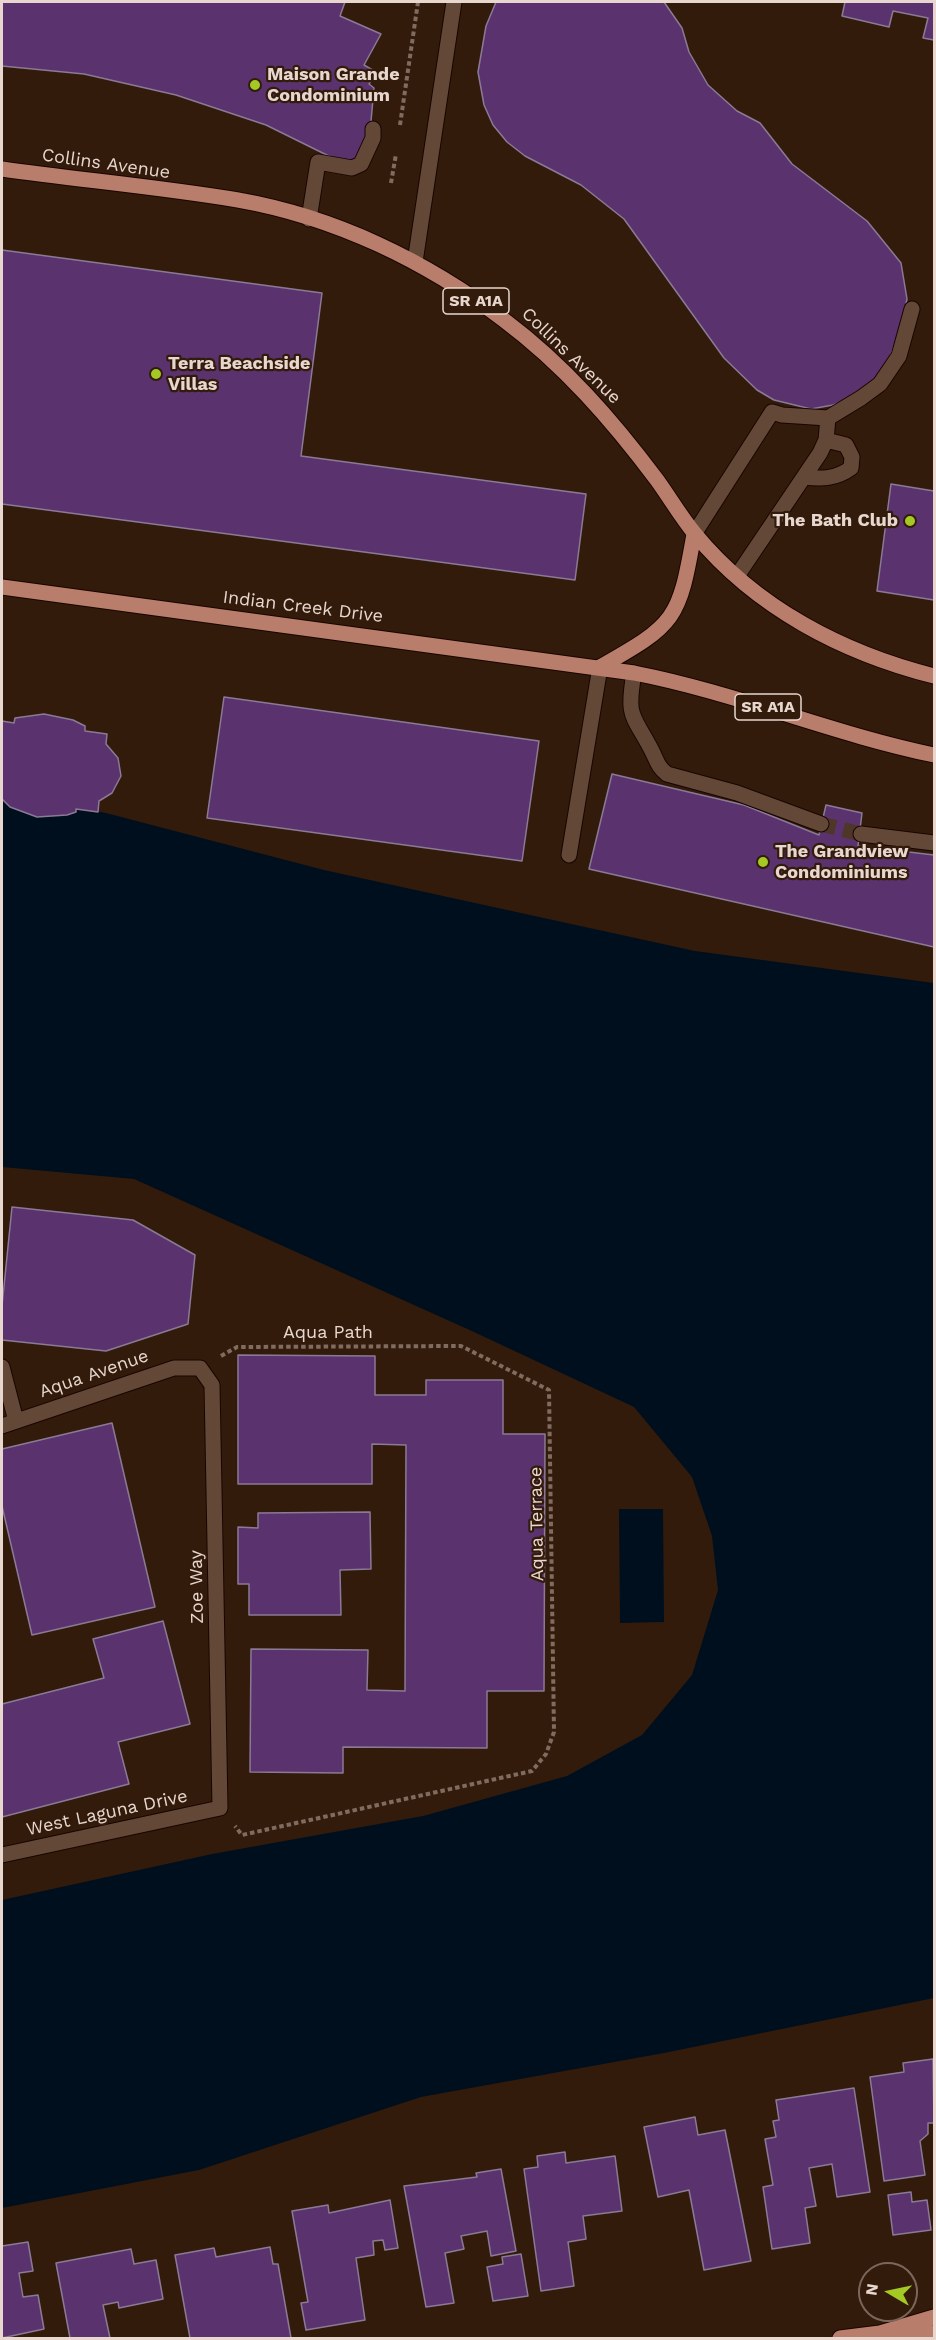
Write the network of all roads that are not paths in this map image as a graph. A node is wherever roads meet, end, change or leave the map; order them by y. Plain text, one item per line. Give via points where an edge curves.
1 (454, 2) edge
2 (373, 129) dead end
3 (2, 169) edge
4 (309, 219) junction
5 (415, 262) junction
6 (912, 309) dead end
7 (828, 418) junction
8 (826, 440) junction
9 (804, 477) junction
10 (694, 534) junction
11 (737, 576) junction
12 (2, 587) edge
13 (600, 667) junction
14 (634, 673) junction
15 (934, 676) edge
16 (934, 755) edge
17 (821, 824) tunnel mouth
18 (861, 834) tunnel mouth
19 (934, 843) edge
20 (568, 855) dead end
21 (2, 1366) edge
22 (200, 1368) joint
23 (9, 1424) edge
24 (220, 1808) joint
25 (2, 1855) edge
26 (934, 2318) edge
27 (880, 2333) junction
28 (934, 2333) edge
29 (840, 2338) edge

1 - 5 street
2 - 4 street via 374,138 361,164 352,168 318,162
3 - 4 main road, Collins Avenue / SR A1A via 238,201
4 - 5 main road, Collins Avenue / SR A1A
5 - 10 main road, Collins Avenue / SR A1A via 503,319 585,391
6 - 7 street via 898,356 880,384
7 - 8 street
7 - 10 street via 772,412
8 - 9 street
8 - 9 street via 846,445 852,458 851,468 841,476
9 - 11 street
10 - 11 main road, Collins Avenue / SR A1A
10 - 13 main road via 684,592 676,611 649,639
11 - 15 main road, Collins Avenue / SR A1A via 821,635 861,654
12 - 13 main road, Indian Creek Drive / SR A1A
13 - 14 main road, SR A1A
13 - 20 street
14 - 16 main road, SR A1A via 721,692 839,731
14 - 17 street via 630,696 634,724 659,768 667,774 737,793
18 - 19 street
21 - 23 street
22 - 23 street, Aqua Avenue via 174,1368
22 - 24 street, Zoe Way via 212,1384
24 - 25 street, West Laguna Drive
26 - 27 main road
27 - 28 main road
27 - 29 main road

